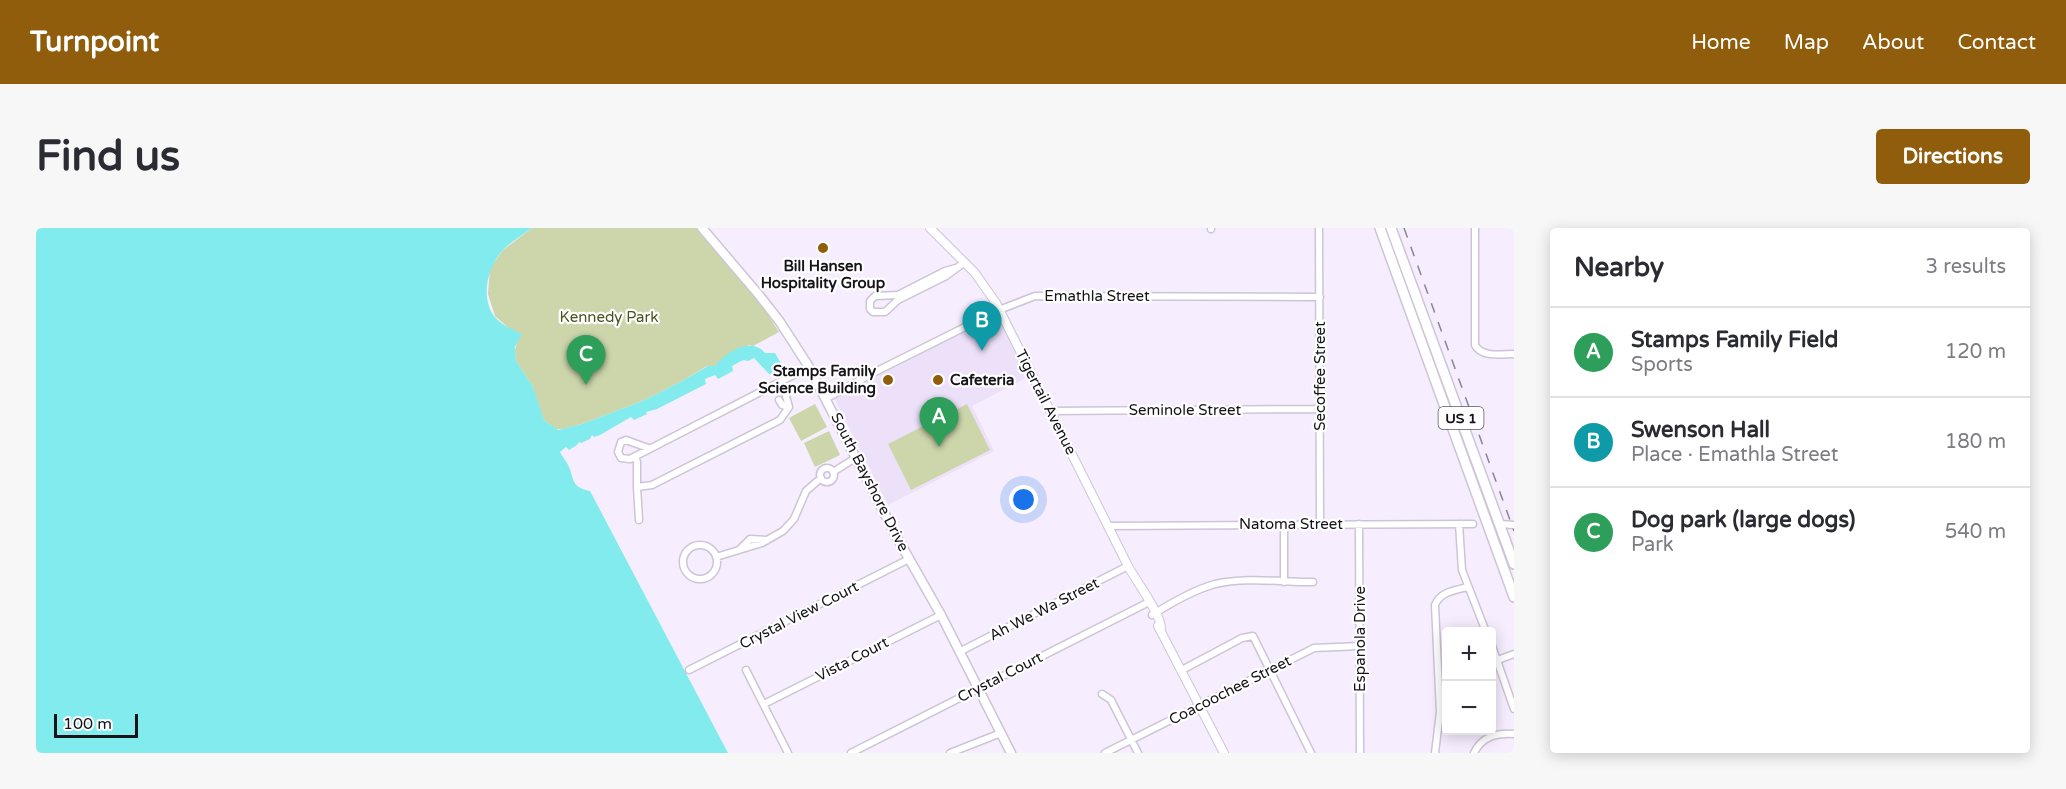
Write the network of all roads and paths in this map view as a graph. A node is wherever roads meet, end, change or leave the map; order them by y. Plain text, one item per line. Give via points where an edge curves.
1 (702, 228) edge
2 (930, 228) edge
3 (1319, 228) edge
4 (1380, 228) edge
5 (1391, 228) edge
6 (1475, 228) edge
7 (965, 262) junction
8 (956, 268) junction
9 (1320, 297) junction
10 (999, 310) junction
11 (1514, 354) edge
12 (809, 367) junction
13 (779, 382) junction
14 (772, 385) junction
15 (782, 396) junction
16 (827, 398) junction
17 (1320, 410) junction
18 (1050, 411) junction
19 (648, 448) junction
20 (635, 456) junction
21 (857, 458) junction
22 (637, 487) junction
23 (1485, 518) junction
24 (639, 520) dead end
25 (1284, 524) junction
26 (1320, 524) junction
27 (1459, 524) junction
28 (1473, 524) dead end
29 (1500, 524) junction
30 (1359, 525) junction
31 (1514, 525) edge
32 (1108, 526) junction
33 (716, 557) junction
34 (909, 559) junction
35 (1514, 564) edge
36 (1128, 566) junction
37 (1284, 582) junction
38 (1312, 582) dead end
39 (1468, 586) junction
40 (1514, 597) edge
41 (1147, 603) junction
42 (1154, 613) junction
43 (940, 615) junction
44 (1484, 627) edge
45 (1360, 646) junction
46 (959, 652) junction
47 (1514, 654) edge
48 (1496, 660) edge
49 (1442, 666) edge
50 (1496, 666) edge
51 (1270, 669) junction
52 (689, 670) dead end
53 (746, 670) dead end
54 (1182, 670) junction
55 (1442, 681) edge
56 (978, 689) junction
57 (1102, 694) dead end
58 (764, 704) junction
59 (1199, 705) junction
60 (1514, 709) edge
61 (1000, 733) junction
62 (1514, 734) edge
63 (1131, 740) junction
64 (788, 753) edge
65 (850, 753) edge
66 (950, 753) edge
67 (1011, 753) edge
68 (1105, 753) edge
69 (1138, 753) edge
70 (1224, 753) edge
71 (1311, 753) edge
72 (1360, 753) edge
73 (1435, 753) edge
74 (1474, 753) edge

1 - 12 main road, South Bayshore Drive via 776,316
2 - 7 street, Tigertail Avenue
3 - 9 street, Secoffee Street
4 - 23 highway, US 1
5 - 29 highway, US 1
6 - 11 street via 1475,342 1478,351 1487,354
7 - 8 street
7 - 10 street, Tigertail Avenue
8 - 8 street via 895,296 876,296 870,301 870,309 885,312 898,300
9 - 10 street, Emathla Street via 1042,295
9 - 17 street, Secoffee Street
10 - 16 street, Emathla Street
10 - 18 street, Tigertail Avenue
12 - 13 street
12 - 16 main road, South Bayshore Drive
13 - 14 street
13 - 15 street
14 - 15 street
14 - 19 street
15 - 22 street via 789,407 782,419 656,484
16 - 21 main road, South Bayshore Drive
17 - 18 street, Seminole Street
17 - 26 street, Secoffee Street
18 - 32 street, Tigertail Avenue
19 - 20 street
19 - 20 street via 621,442 621,458
20 - 22 street
21 - 33 street via 833,472 823,469 790,525 767,540
21 - 34 main road, South Bayshore Drive
22 - 24 street
23 - 29 highway
23 - 40 highway, US 1
25 - 26 street, Natoma Street
25 - 32 street, Natoma Street
25 - 37 street
26 - 30 street, Natoma Street
27 - 28 street, Natoma Street
27 - 30 street, Natoma Street
27 - 39 street via 1461,561
29 - 31 street
29 - 35 highway, US 1
30 - 45 street, Espanola Drive
32 - 36 street, Tigertail Avenue
33 - 33 street via 707,546 695,546 685,554 684,566 692,577 705,579 715,570
34 - 43 main road, South Bayshore Drive
34 - 52 street, Crystal View Court
36 - 41 street, Tigertail Avenue
36 - 46 street, Ah We Wa Street
37 - 38 street
37 - 42 street via 1216,584
39 - 44 street
39 - 49 street via 1444,594 1436,602
41 - 42 street, Tigertail Avenue
41 - 56 street, Crystal Court
42 - 54 street, Tigertail Avenue
43 - 46 main road, South Bayshore Drive
43 - 58 street, Vista Court
45 - 51 street, Coacoochee Street via 1317,647
45 - 72 street, Espanola Drive
46 - 56 main road, South Bayshore Drive
47 - 48 street
50 - 60 street
51 - 54 street via 1256,639 1250,636
51 - 59 street, Coacoochee Street
51 - 71 street
53 - 58 street
54 - 59 street, Tigertail Avenue
55 - 73 street
56 - 61 main road, South Bayshore Drive
56 - 65 street, Crystal Court
57 - 63 street via 1111,700
58 - 64 street
59 - 63 street, Coacoochee Street
59 - 70 street, Tigertail Avenue
61 - 66 street
61 - 67 main road, South Bayshore Drive
62 - 74 street via 1489,737
63 - 68 street, Coacoochee Street
63 - 69 street

